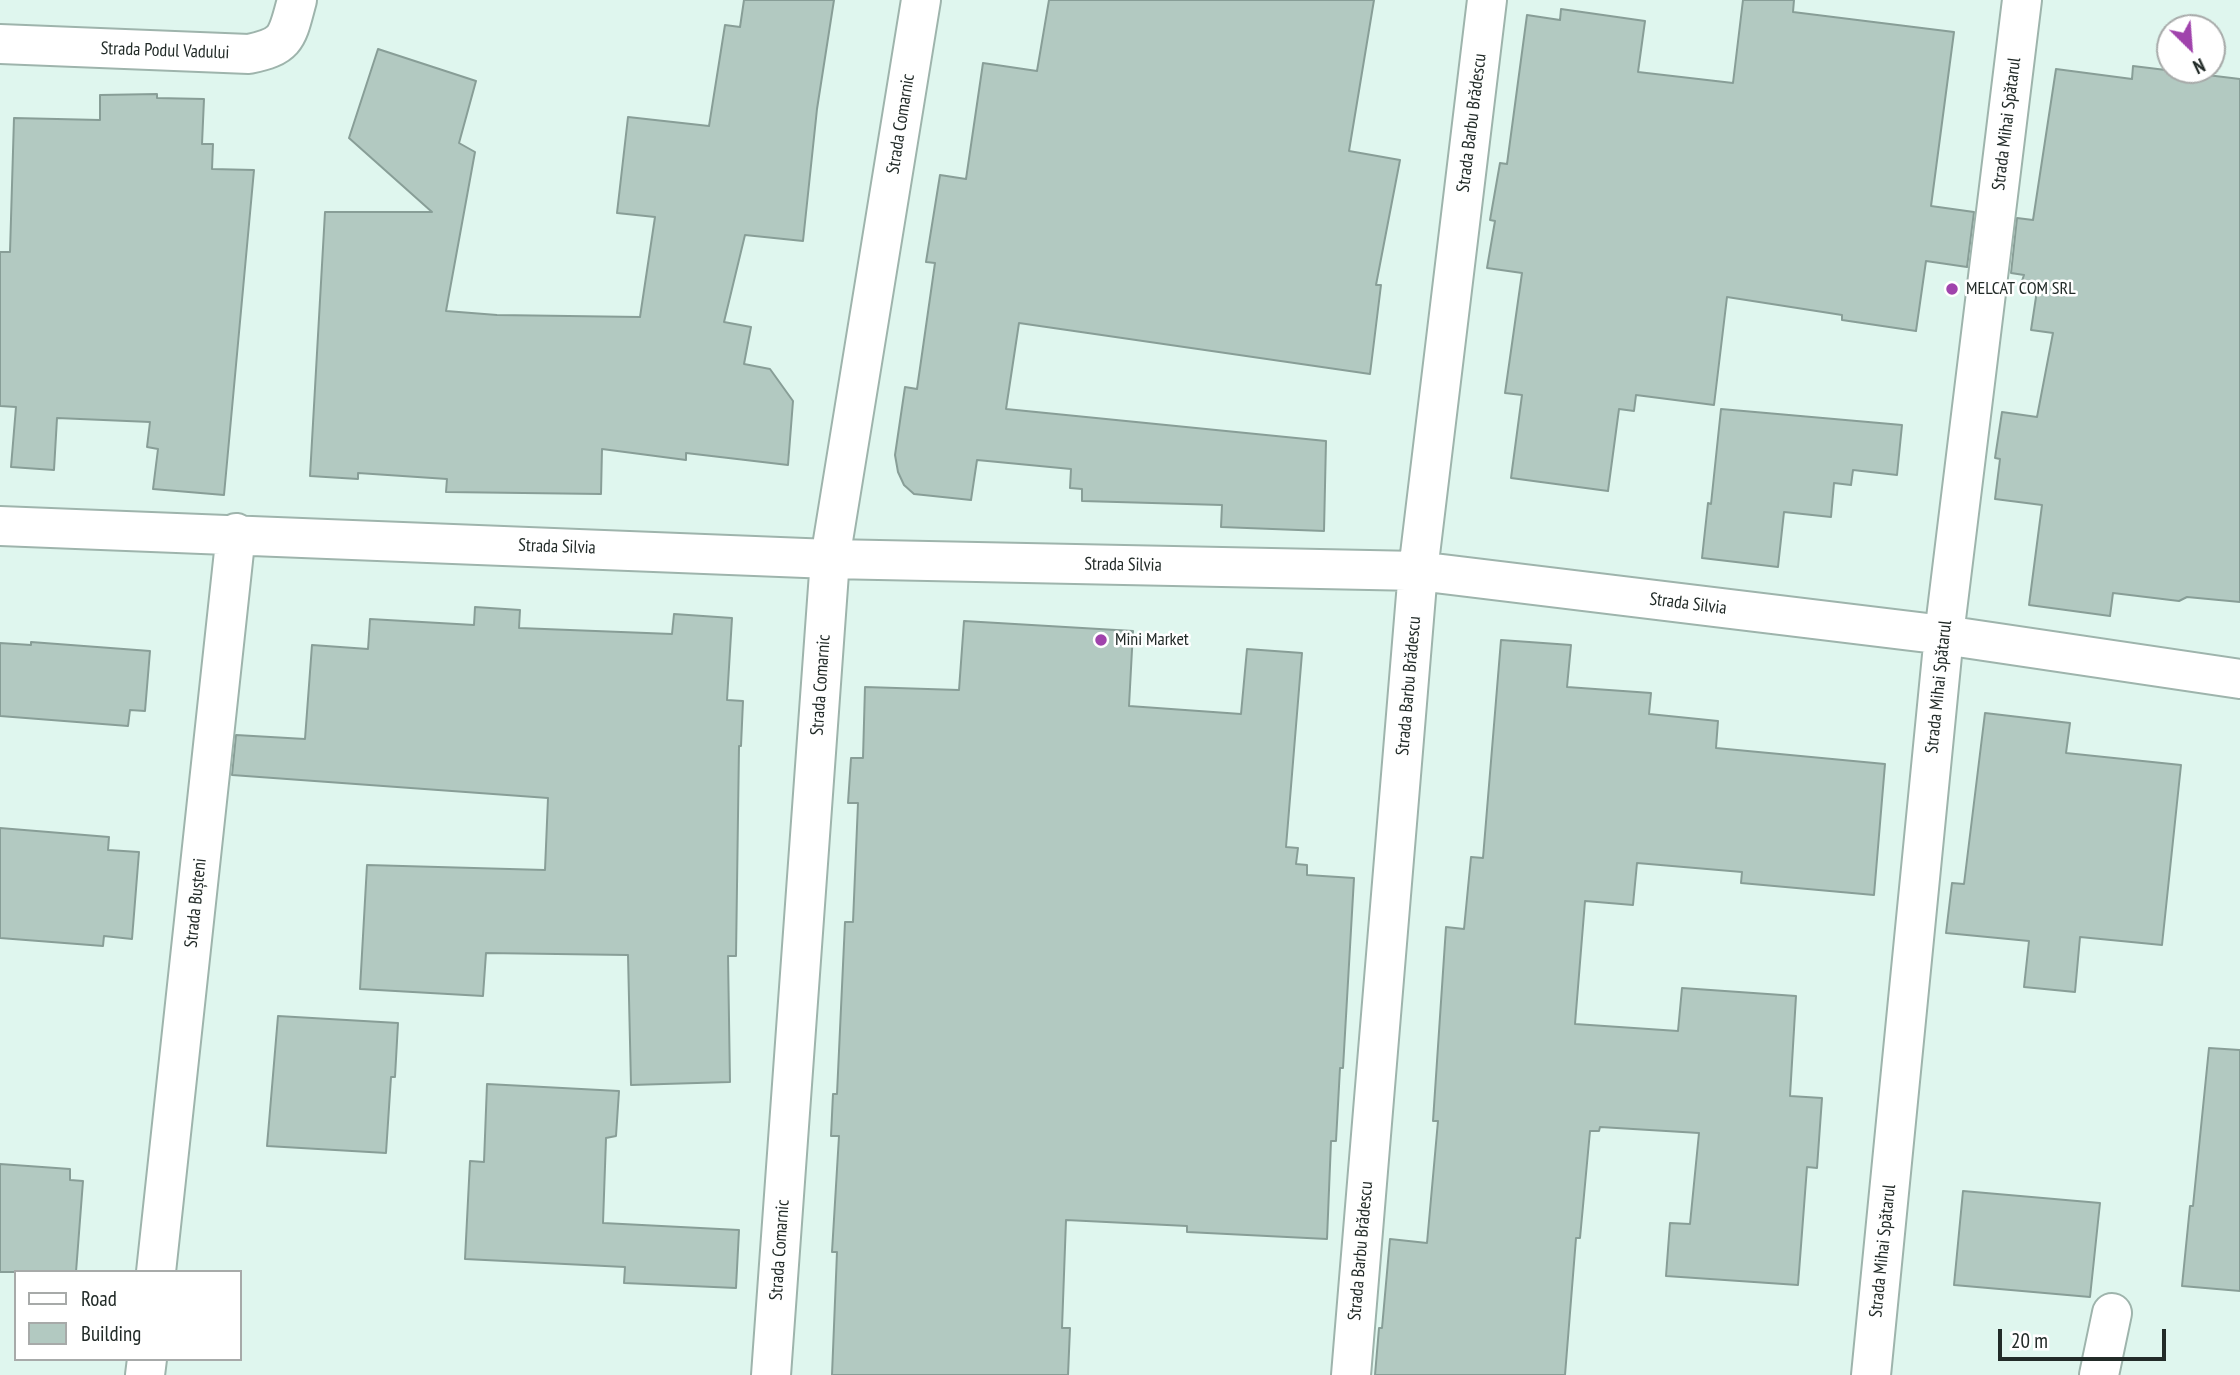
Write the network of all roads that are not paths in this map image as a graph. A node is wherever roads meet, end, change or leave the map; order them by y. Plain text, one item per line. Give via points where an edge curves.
1 (297, 0) edge
2 (922, 0) edge
3 (1487, 0) edge
4 (2022, 0) edge
5 (0, 44) edge
6 (0, 526) edge
7 (236, 534) junction
8 (830, 559) junction
9 (1418, 571) junction
10 (1944, 635) junction
11 (2240, 679) edge
12 (156, 1270) edge
13 (2112, 1313) dead end
14 (771, 1375) edge
15 (1351, 1375) edge
16 (1871, 1375) edge
17 (2099, 1375) edge

1 - 5 street, Strada Podul Vadului via 289,30 274,49 249,54
2 - 8 street, Strada Comarnic
3 - 9 street, Strada Barbu Brădescu
4 - 10 street, Strada Mihai Spătarul
6 - 7 street, Strada Silvia
7 - 8 street, Strada Silvia
7 - 12 street, Strada Bușteni
8 - 9 street, Strada Silvia
8 - 14 street, Strada Comarnic
9 - 10 street, Strada Silvia
9 - 15 street, Strada Barbu Brădescu
10 - 11 street, Strada Silvia
10 - 16 street, Strada Mihai Spătarul
13 - 17 street

